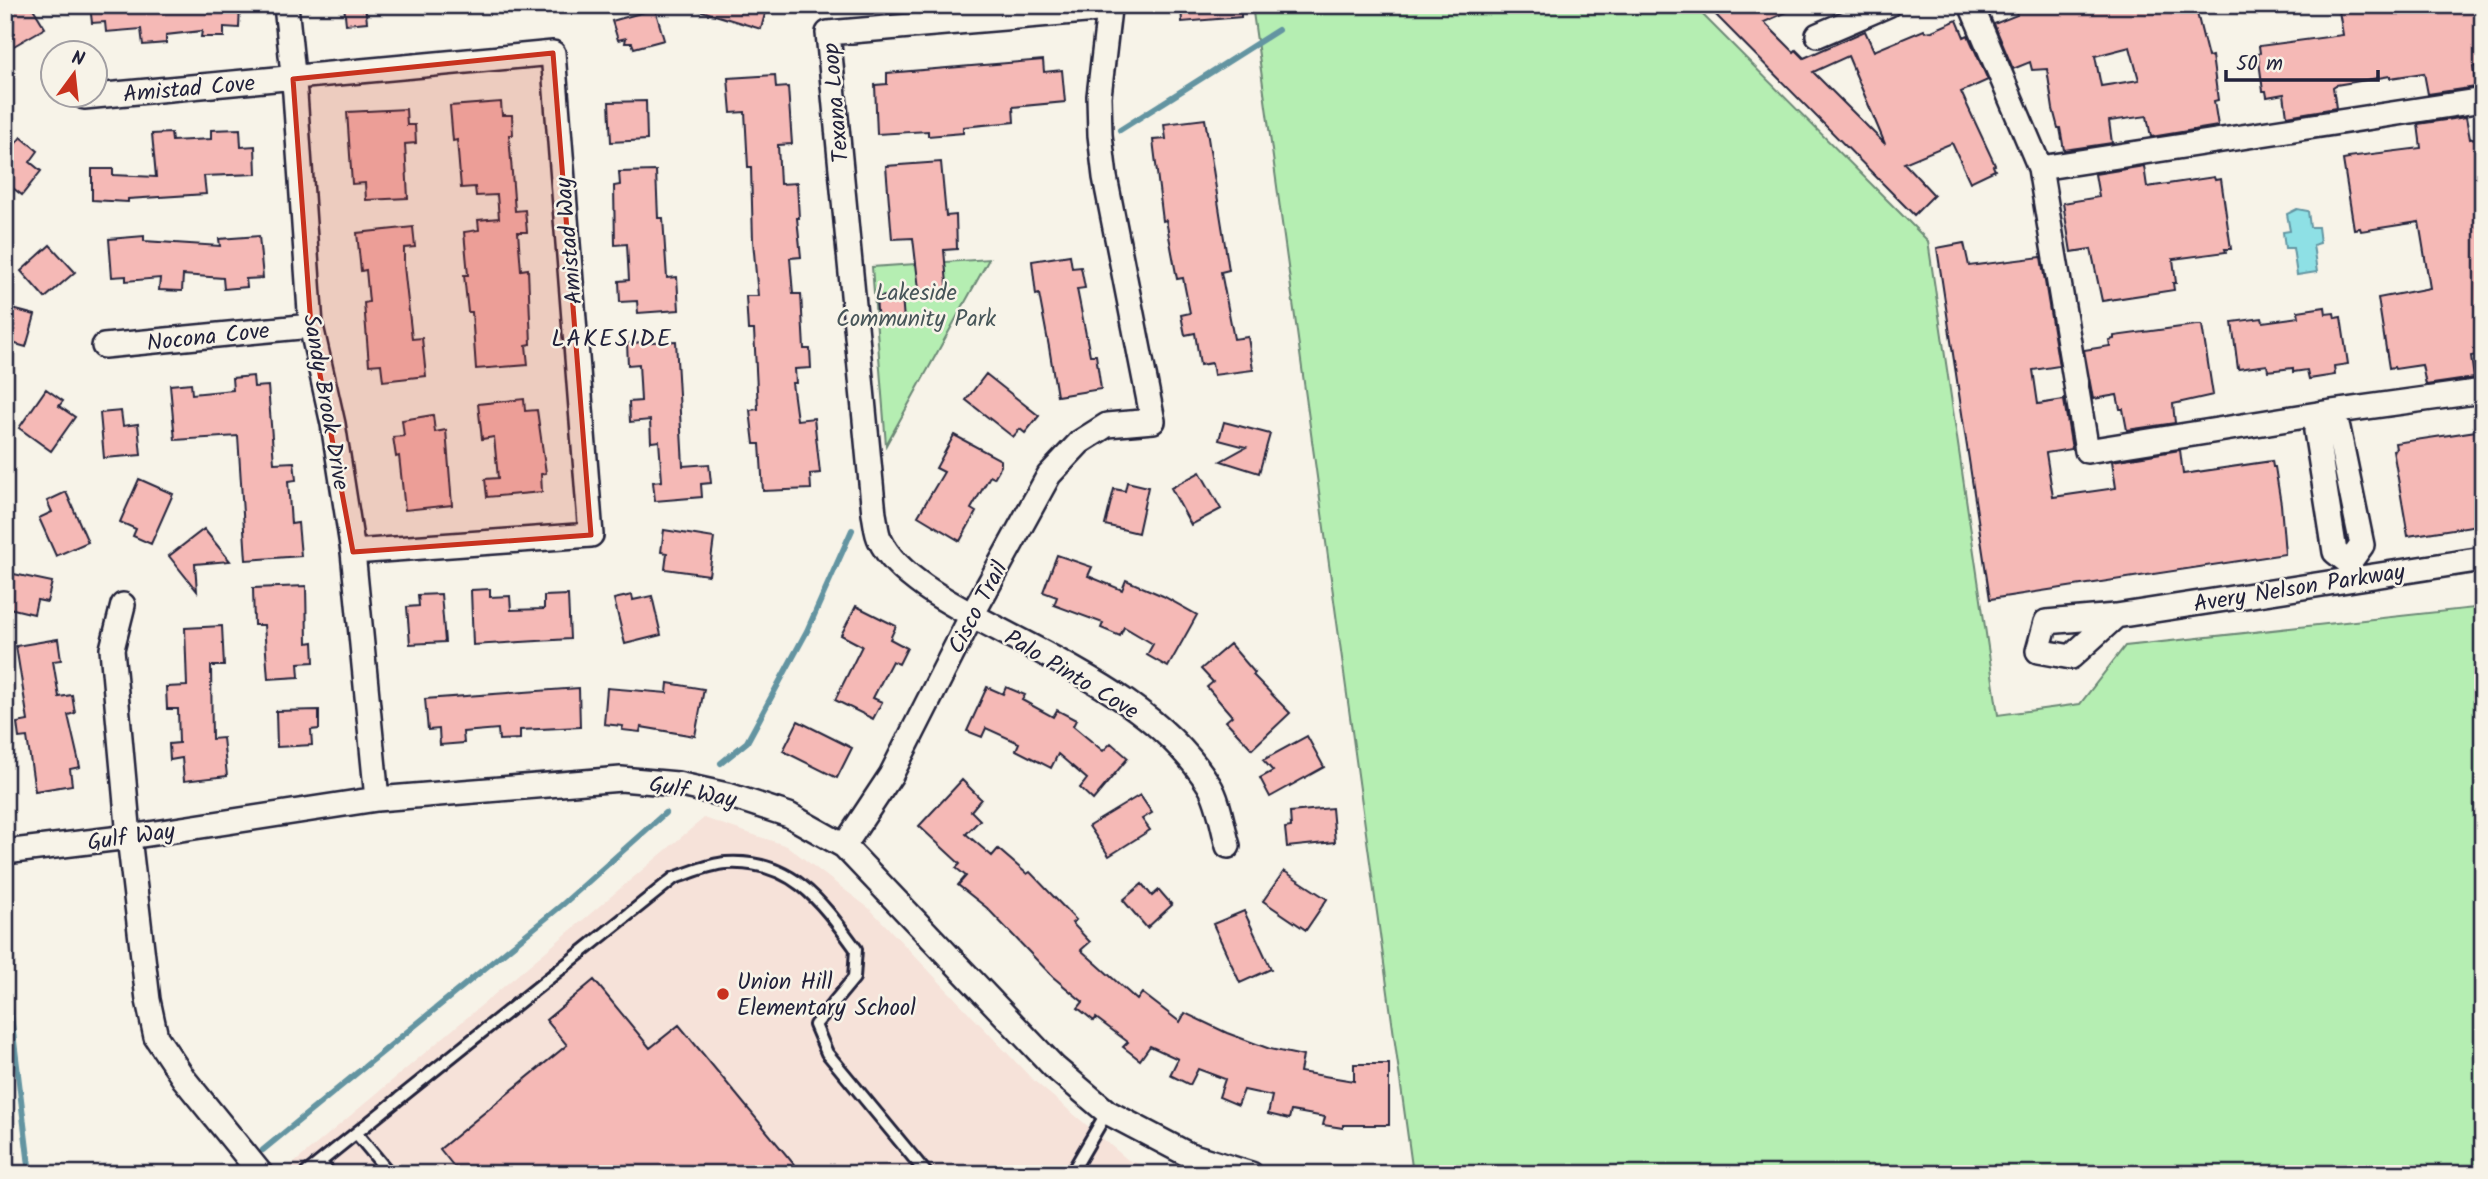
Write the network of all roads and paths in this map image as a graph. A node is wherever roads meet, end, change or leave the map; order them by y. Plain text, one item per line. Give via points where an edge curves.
1 (286, 5) edge
2 (1888, 5) edge
3 (1971, 5) edge
4 (1818, 35) dead end
5 (293, 79) junction
6 (108, 95) edge
7 (2483, 100) edge
8 (2040, 168) junction
9 (311, 326) junction
10 (104, 346) dead end
11 (2483, 391) edge
12 (2325, 417) junction
13 (1153, 421) joint
14 (353, 552) junction
15 (2483, 559) edge
16 (2352, 570) junction
17 (123, 605) dead end
18 (972, 615) junction
19 (2116, 616) dead end
20 (377, 799) junction
21 (129, 837) junction
22 (844, 846) junction
23 (1228, 846) dead end
24 (5, 852) edge
25 (1107, 1112) junction
26 (356, 1133) junction
27 (320, 1162) junction
28 (261, 1174) edge
29 (305, 1174) edge
30 (330, 1174) edge
31 (390, 1174) edge
32 (927, 1174) edge
33 (1071, 1174) edge
34 (1251, 1174) edge

1 - 5 street, Sandy Brook Drive
2 - 4 street
3 - 8 street
5 - 6 street, Amistad Cove
5 - 9 street, Sandy Brook Drive
5 - 14 street, Amistad Way via 553,53 591,535
7 - 8 street
8 - 12 street via 2087,451
9 - 10 street, Nocona Cove
9 - 14 street, Sandy Brook Drive via 333,424
11 - 12 street
12 - 16 street via 2339,428 2362,545
13 - 18 street, Cisco Trail via 1107,425 1062,459 1037,494
13 - 18 street, Texana Loop via 1100,135 1099,96 1109,9 828,33 880,540 922,586
14 - 20 street, Sandy Brook Drive
15 - 16 street, Avery Nelson Parkway
16 - 19 street, Avery Nelson Parkway
17 - 21 street via 112,649
18 - 22 street, Cisco Trail via 891,775
18 - 23 street, Palo Pinto Cove via 1126,702 1177,743 1211,787
20 - 21 street, Gulf Way
20 - 22 street, Gulf Way via 621,779 677,784 789,815
21 - 24 street, Gulf Way
21 - 28 street via 156,1037
22 - 25 street, Gulf Way via 1054,1067
25 - 33 lane
25 - 34 street, Gulf Way via 1187,1154
26 - 27 lane
26 - 31 lane
26 - 32 lane via 674,878 724,863 765,865 797,881 829,912 856,949 853,978 815,1025 827,1053
27 - 29 lane
27 - 30 lane

